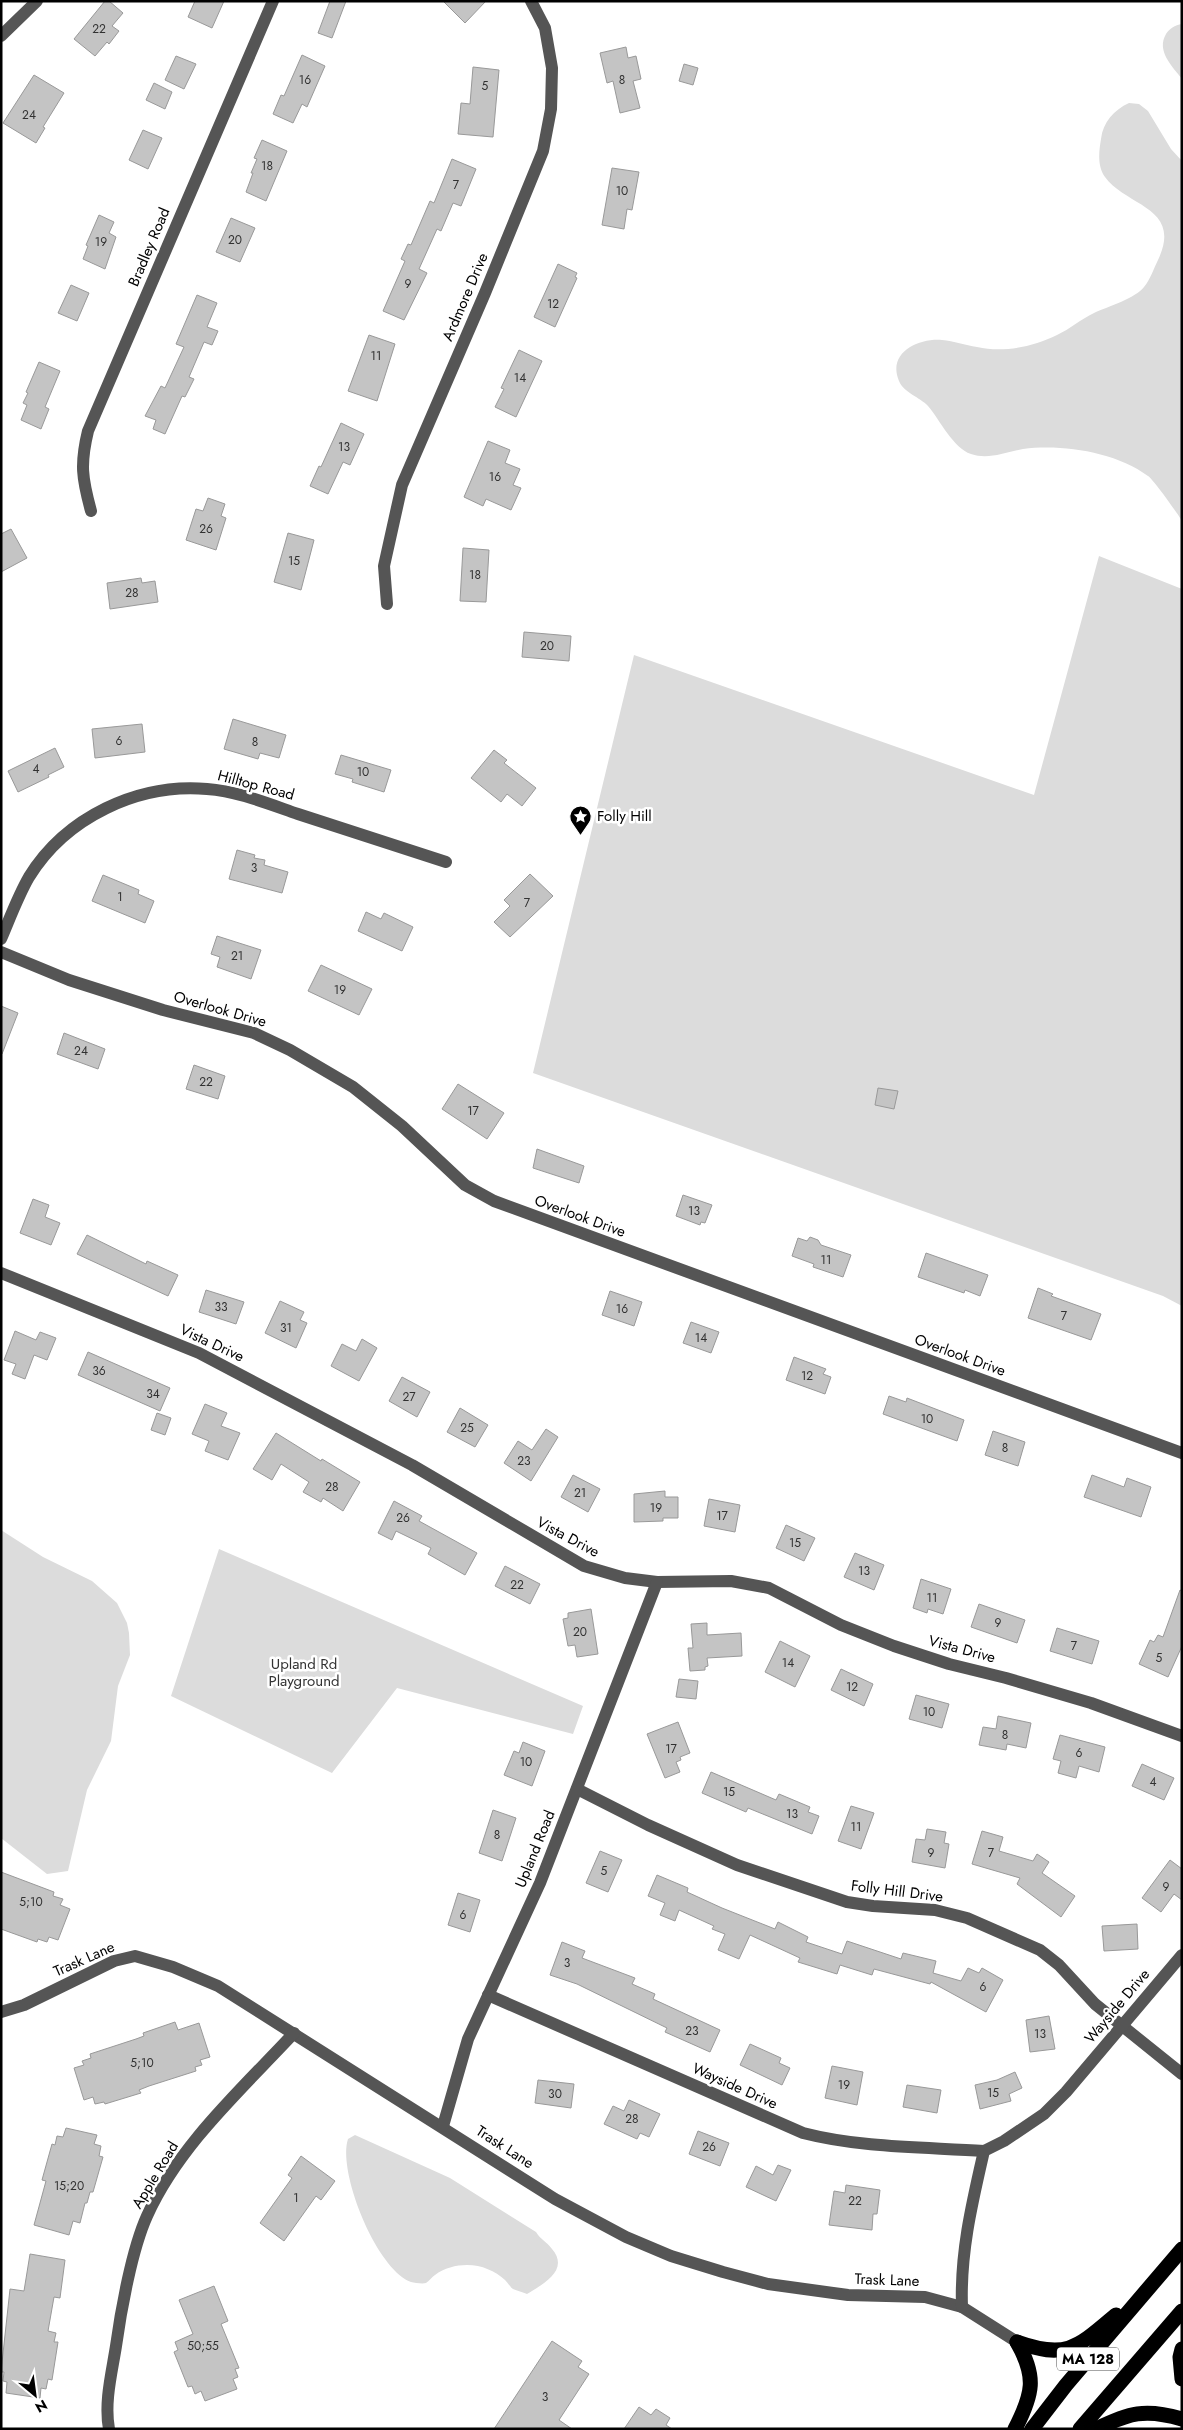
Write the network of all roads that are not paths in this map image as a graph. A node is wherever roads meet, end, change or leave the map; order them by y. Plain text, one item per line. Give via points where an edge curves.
1 (37, 1) edge
2 (274, 1) edge
3 (530, 1) edge
4 (1, 36) edge
5 (91, 511) dead end
6 (387, 604) dead end
7 (446, 862) dead end
8 (1, 939) edge
9 (1, 952) edge
10 (1, 1273) edge
11 (1182, 1453) edge
12 (657, 1582) junction
13 (1182, 1736) edge
14 (577, 1789) junction
15 (1182, 1955) edge
16 (488, 1995) junction
17 (1, 2012) edge
18 (1122, 2026) junction
19 (294, 2033) junction
20 (1182, 2074) edge
21 (443, 2126) junction
22 (984, 2151) junction
23 (1182, 2248) edge
24 (1146, 2290) junction
25 (962, 2307) junction
26 (1182, 2311) edge
27 (1017, 2342) junction
28 (1182, 2349) edge
29 (1182, 2379) edge
30 (1182, 2419) edge
31 (110, 2429) edge
32 (1015, 2429) edge
33 (1032, 2429) edge
34 (1080, 2429) edge
35 (1096, 2429) edge

1 - 4 street
2 - 5 street, Bradley Road via 88,430 81,457
3 - 6 street, Ardmore Drive via 544,28 552,68 551,110 543,151 402,484 384,566
7 - 8 street, Hilltop Road via 277,807 208,789 175,788 146,793 116,803 90,817 46,856 29,877
9 - 11 street, Overlook Drive via 69,980 254,1034 290,1050 353,1087 402,1126 465,1185 494,1201
10 - 12 street, Vista Drive via 199,1352 412,1465 584,1566 625,1578
12 - 13 street, Vista Drive via 730,1581 769,1588 841,1625 894,1646 1091,1703
12 - 14 street, Upland Road
14 - 16 street, Upland Road via 540,1883
14 - 18 street, Folly Hill Drive via 737,1865 804,1888 856,1904 935,1910 994,1929 1040,1950
15 - 18 street, Wayside Drive
16 - 21 street, Upland Road via 468,2039
16 - 22 street, Wayside Drive via 803,2133 855,2143
17 - 19 street, Trask Lane via 114,1961 135,1956 173,1967 218,1986
18 - 20 street, Folly Hill Drive
18 - 22 street, Wayside Drive via 1044,2114
19 - 21 street, Trask Lane
19 - 31 street, Apple Road via 191,2145 146,2218 118,2332 109,2395
21 - 25 street, Trask Lane via 591,2220 672,2256 768,2284 848,2295 925,2296
22 - 25 street via 965,2241 961,2273
23 - 24 highway, MA 128
24 - 27 highway via 1071,2349 1038,2350
24 - 33 highway, MA 128
25 - 27 street, Trask Lane
26 - 34 highway, MA 128
27 - 32 highway via 1031,2375 1025,2410
28 - 29 highway
30 - 35 highway via 1136,2412

